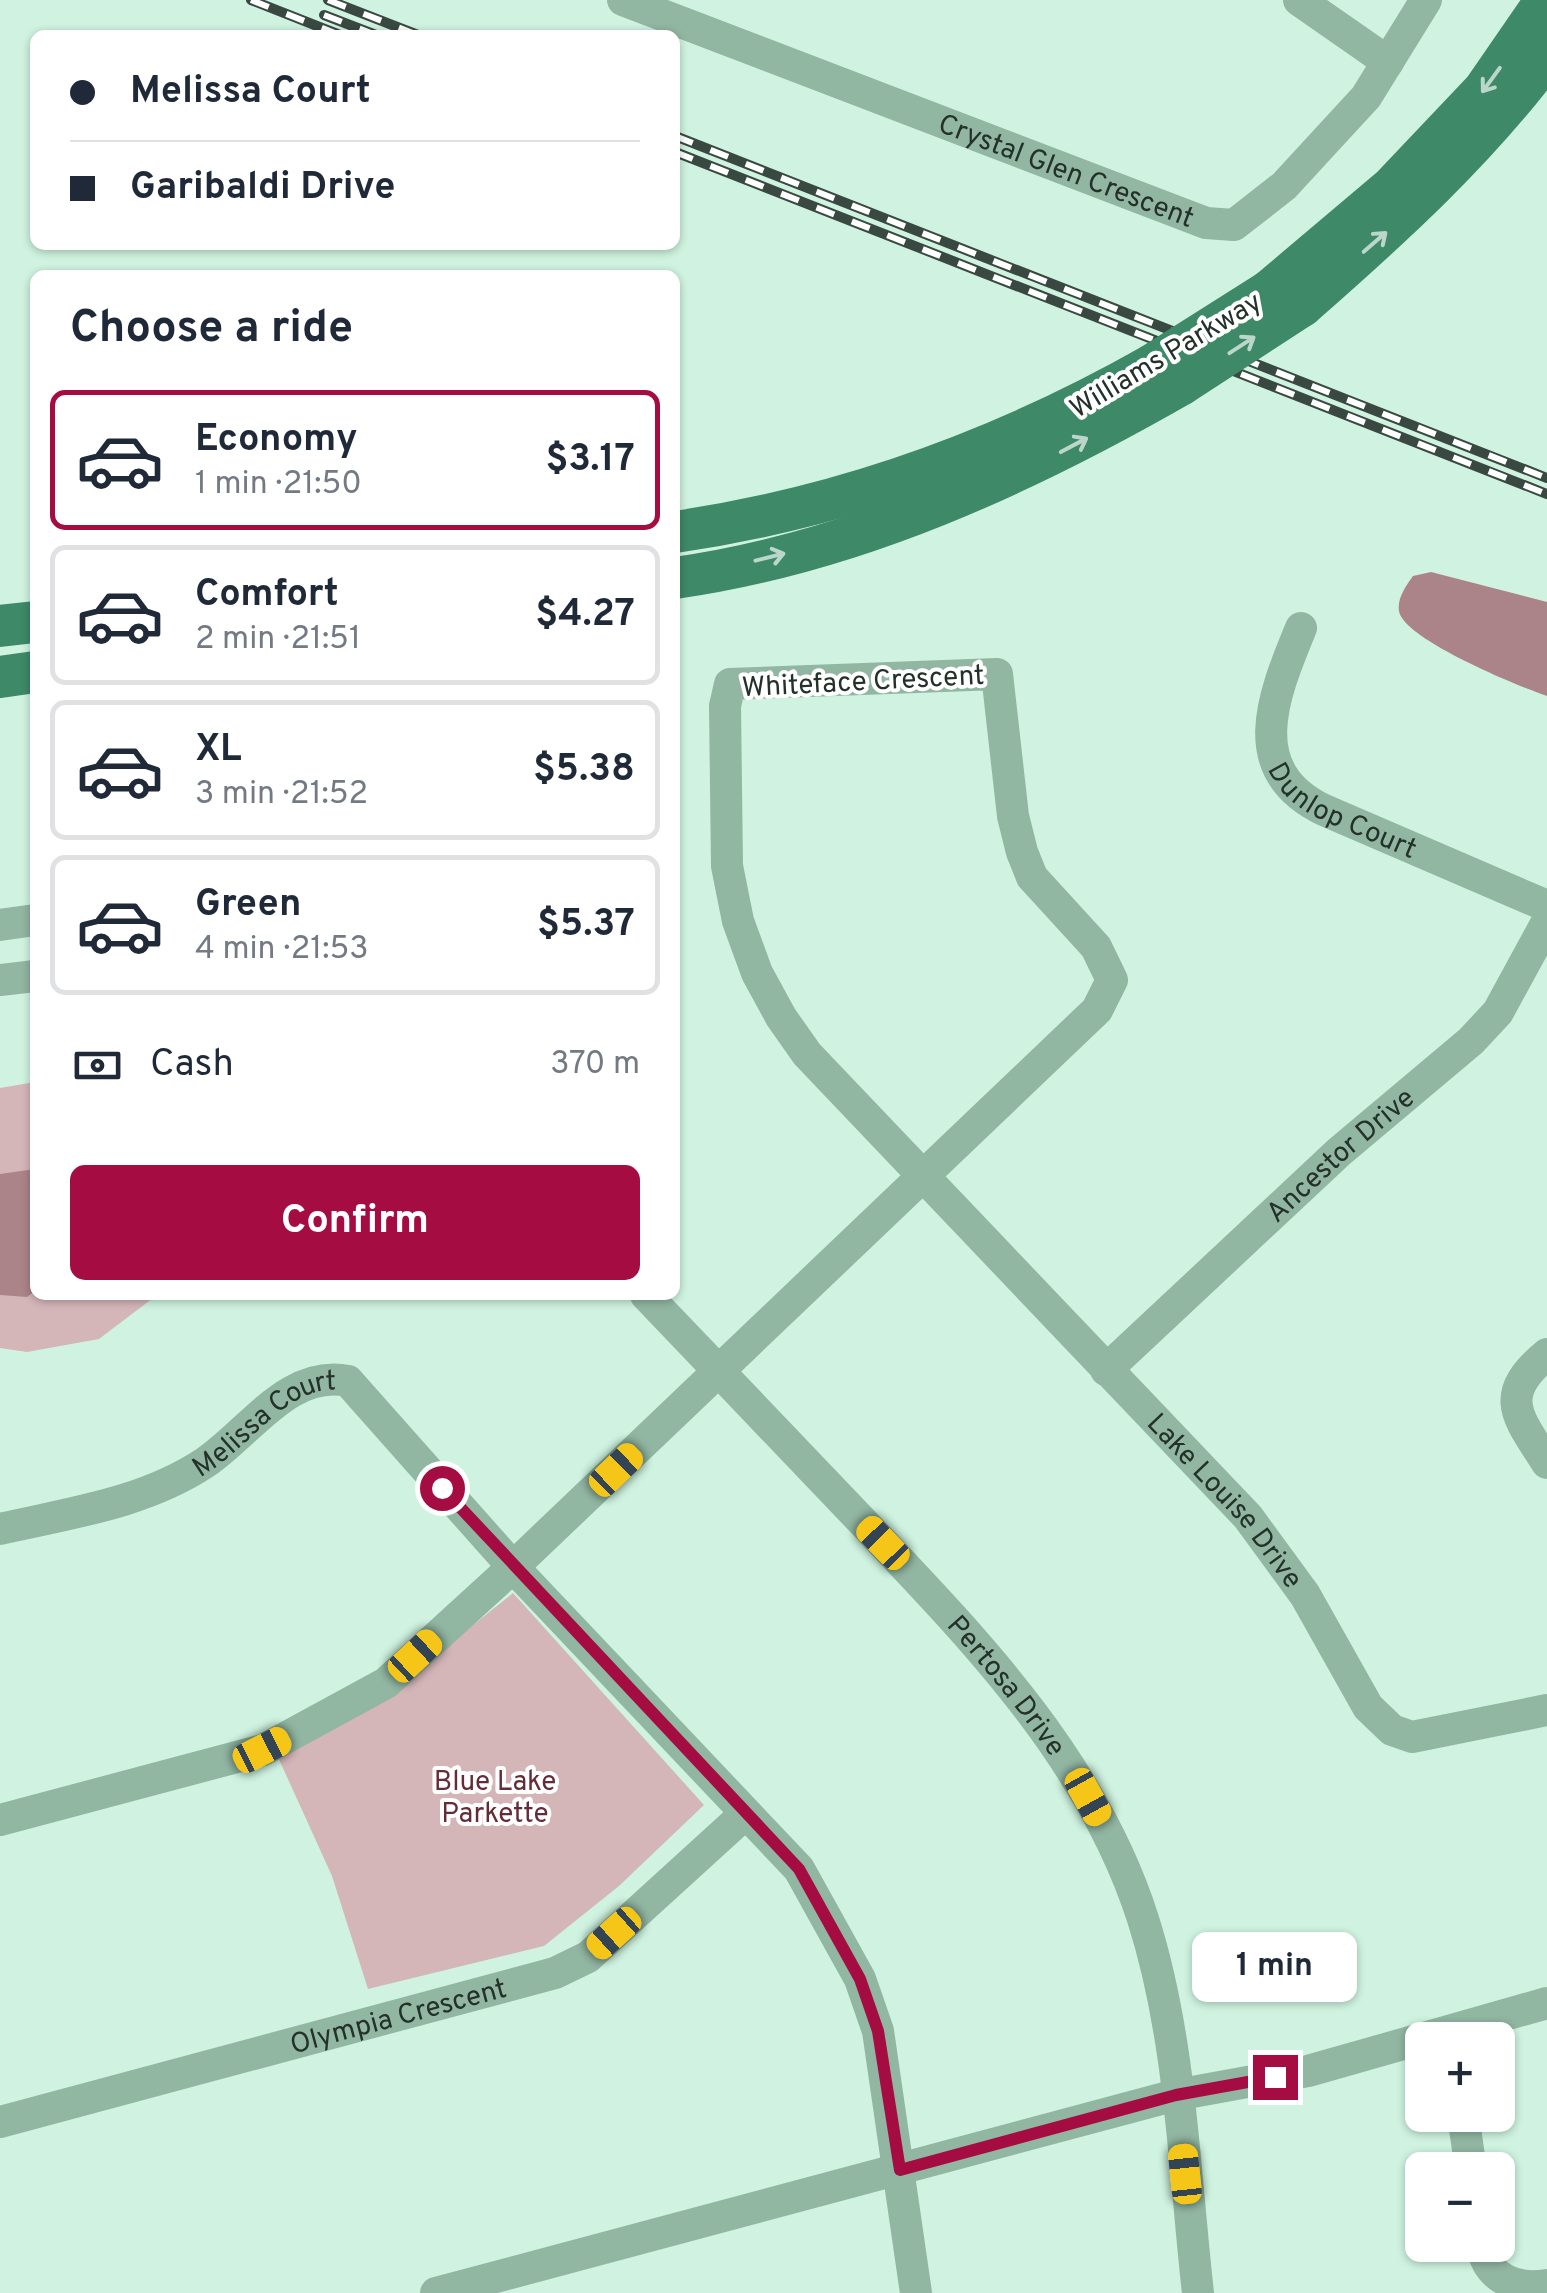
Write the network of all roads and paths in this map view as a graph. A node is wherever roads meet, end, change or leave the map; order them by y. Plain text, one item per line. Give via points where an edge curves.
1 (623, 0) edge
2 (1299, 0) edge
3 (1426, 0) edge
4 (1546, 0) edge
5 (1547, 56) edge
6 (1388, 62) junction
7 (1285, 299) junction
8 (1167, 374) junction
9 (680, 531) edge
10 (680, 577) edge
11 (30, 623) edge
12 (0, 626) edge
13 (1301, 628) dead end
14 (30, 673) edge
15 (0, 677) edge
16 (1547, 906) edge
17 (30, 921) edge
18 (1547, 922) edge
19 (0, 925) edge
20 (30, 977) edge
21 (0, 980) edge
22 (922, 1176) junction
23 (651, 1300) edge
24 (1547, 1354) edge
25 (1106, 1370) junction
26 (720, 1372) junction
27 (1547, 1463) edge
28 (0, 1529) edge
29 (513, 1567) junction
30 (1547, 1710) edge
31 (745, 1814) junction
32 (0, 1820) edge
33 (1547, 2003) edge
34 (1492, 2022) edge
35 (1405, 2047) edge
36 (1176, 2095) junction
37 (0, 2122) edge
38 (900, 2170) junction
39 (1488, 2262) edge
40 (1547, 2285) edge
41 (436, 2293) edge
42 (916, 2293) edge
43 (1198, 2293) edge

1 - 6 street, Crystal Glen Crescent via 1206,223 1234,225 1284,186 1366,97
2 - 6 street
3 - 6 street, Crystal Glen Crescent
4 -> 7 main road, Williams Parkway via 1484,90
7 -> 5 main road, Williams Parkway via 1413,209 1509,107
7 - 8 main road, Williams Parkway, bridge
8 - 9 main road, Williams Parkway via 902,481
10 -> 8 main road, Williams Parkway via 796,550 952,500 1036,465
11 - 12 main road
13 - 16 street, Dunlop Court via 1271,710 1272,757 1298,794
14 - 15 main road
17 - 19 street
18 - 25 street, Ancestor Drive via 1498,1012 1470,1041 1338,1152
20 - 21 street
22 - 22 street, Whiteface Crescent via 1096,1010 1112,980 1096,947 1032,877 1022,852 998,674 730,684 726,866 757,973 807,1054
22 - 25 street, Lake Louise Drive
22 - 26 street, Whiteface Crescent
23 - 26 street, Pertosa Drive
24 - 27 street via 1521,1382 1514,1402
25 - 30 street, Lake Louise Drive via 1267,1541 1368,1708 1387,1726 1412,1738
26 - 29 street, Whiteface Crescent
26 - 36 street, Pertosa Drive via 964,1629 1075,1773 1142,1918 1165,2002
28 - 29 street, Melissa Court via 136,1497 205,1462 290,1394 326,1376 348,1381
29 - 31 street, Melissa Court
29 - 32 street, Whiteface Crescent via 386,1682 262,1750
31 - 37 street, Olympia Crescent via 588,1956 555,1973
31 - 38 street, Melissa Court via 799,1869 860,1979 878,2031
33 - 34 street
35 - 36 street
36 - 38 street
36 - 43 street, Pertosa Drive
38 - 41 street
38 - 42 street, Melissa Court
39 - 40 street via 1501,2278 1528,2288

